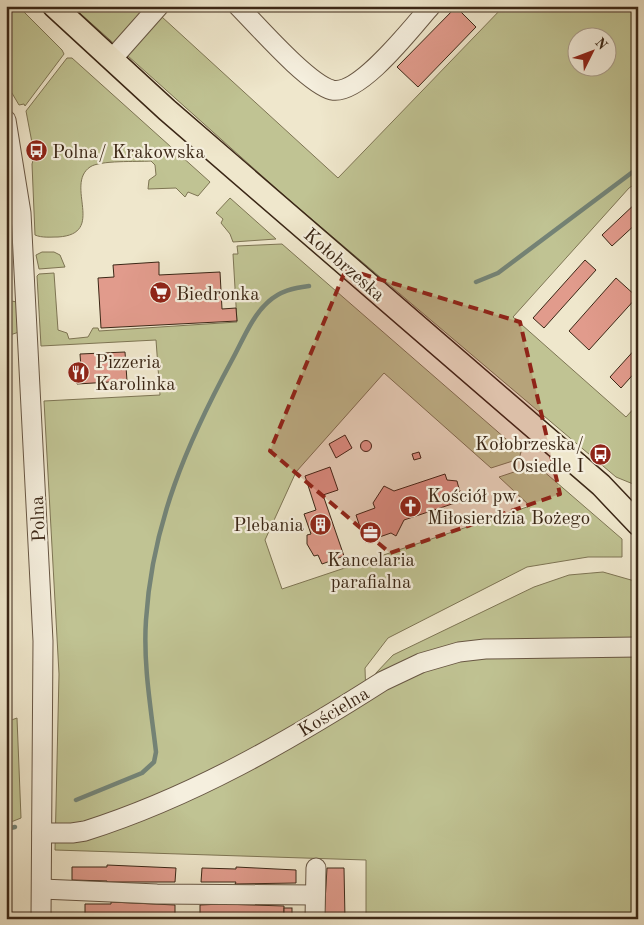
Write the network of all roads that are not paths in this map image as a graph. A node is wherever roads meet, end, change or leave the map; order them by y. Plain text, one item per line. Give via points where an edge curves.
1 (54, 6) edge
2 (159, 6) edge
3 (238, 6) edge
4 (431, 6) edge
5 (112, 59) junction
6 (6, 120) edge
7 (14, 240) edge
8 (637, 522) edge
9 (638, 647) edge
10 (42, 833) junction
11 (316, 868) dead end
12 (42, 889) junction
13 (315, 895) junction
14 (41, 919) edge
15 (315, 919) edge

1 - 5 main road, Kołobrzeska
2 - 5 street
3 - 4 street via 312,79 332,90 354,84 380,65
5 - 8 main road, Kołobrzeska via 593,479
6 - 7 street, Polna via 18,183
7 - 10 street, Polna via 43,641
9 - 10 street, Kościelna via 485,649 440,656 389,678 248,761 189,791 85,831
10 - 12 street, Polna
11 - 13 street
12 - 13 street
12 - 14 street, Polna
13 - 15 street

